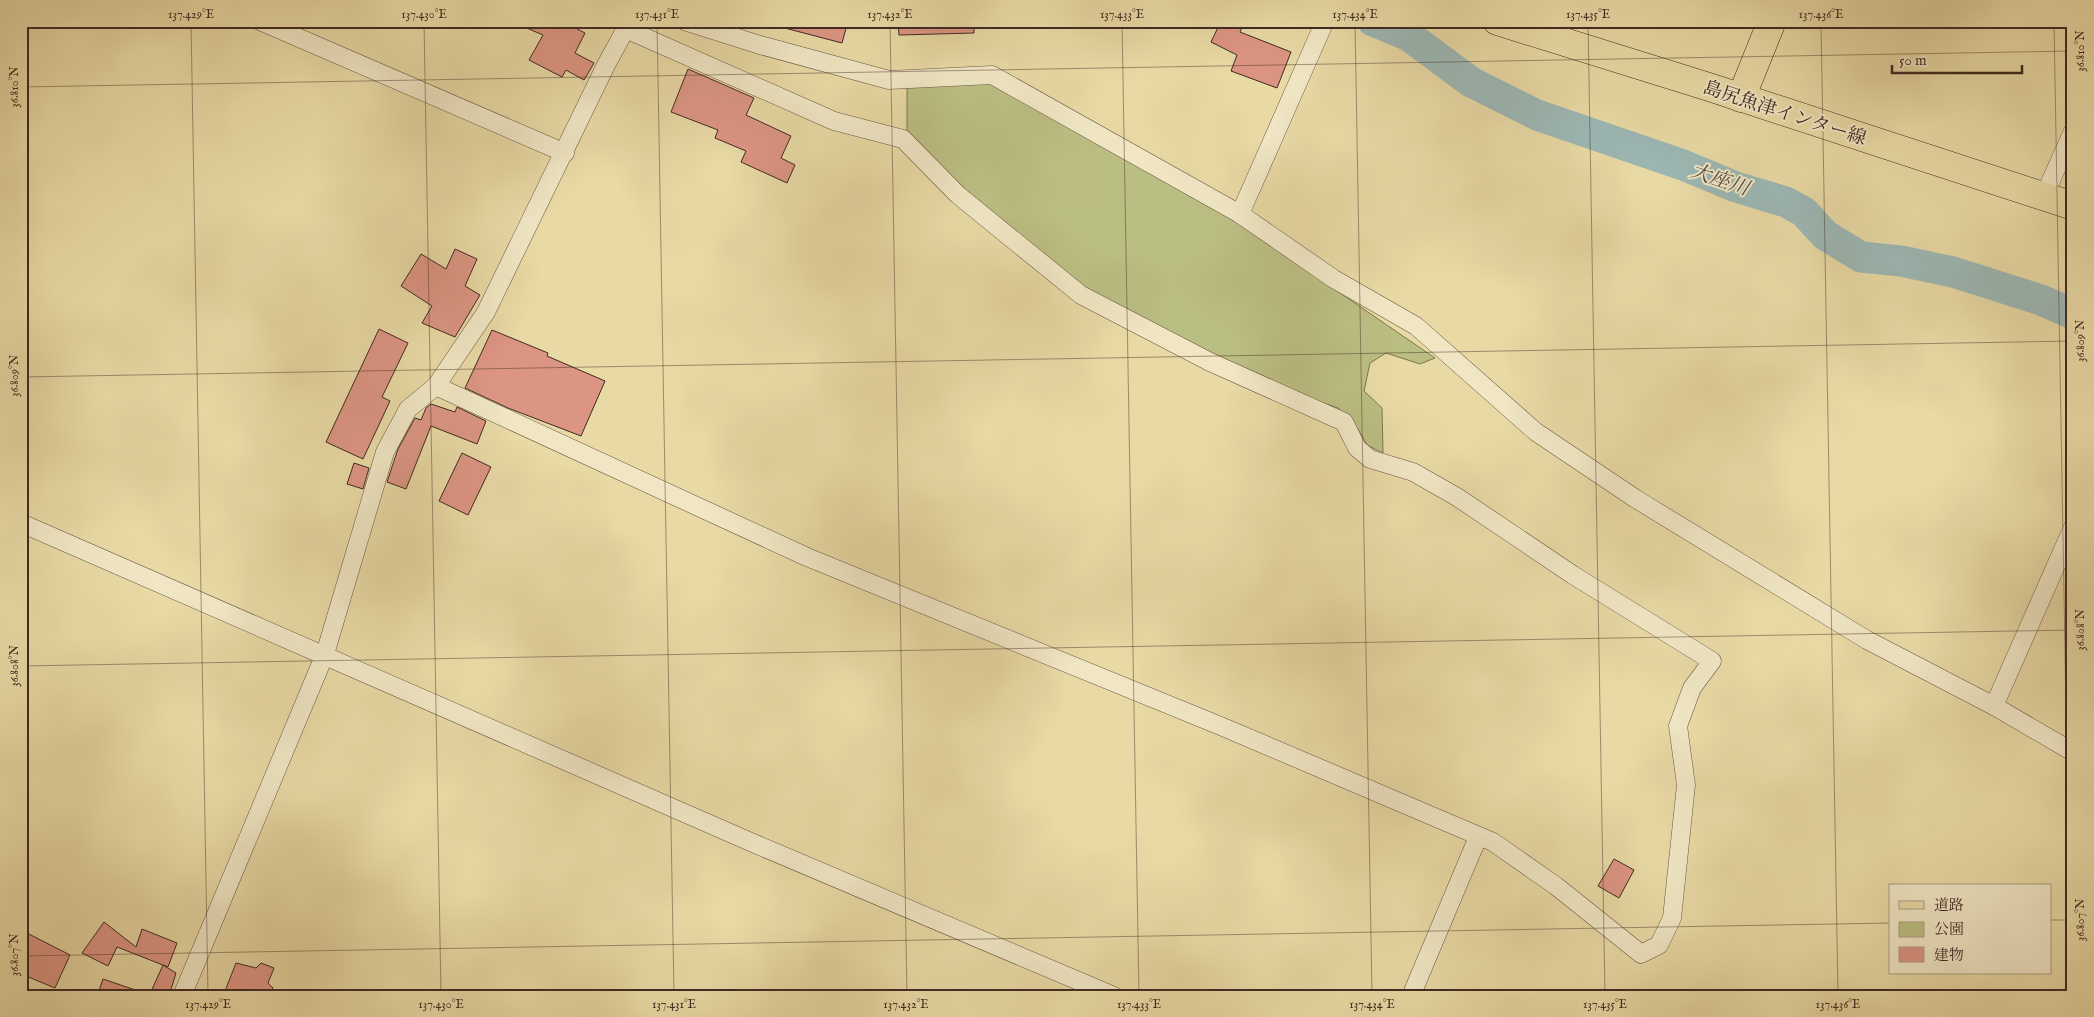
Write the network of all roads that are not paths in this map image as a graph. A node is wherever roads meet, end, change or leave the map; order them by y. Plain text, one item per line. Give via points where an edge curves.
1 (260, 21) edge
2 (684, 21) edge
3 (1325, 21) edge
4 (1497, 21) edge
5 (1772, 21) edge
6 (628, 25) edge
7 (1741, 98) junction
8 (2073, 131) edge
9 (565, 153) junction
10 (2044, 196) junction
11 (2073, 206) edge
12 (1240, 214) junction
13 (436, 386) junction
14 (21, 524) edge
15 (2073, 527) edge
16 (325, 654) junction
17 (1994, 706) junction
18 (2073, 752) edge
19 (1478, 837) junction
20 (182, 996) edge
21 (1114, 996) edge
22 (1411, 996) edge

1 - 9 street
2 - 12 street via 889,80 992,75
3 - 12 street
4 - 7 main road, 島尻魚津インター線
5 - 7 main road
6 - 9 street
6 - 19 street via 834,121 903,139 958,195 1081,296 1210,362 1344,422 1356,448 1370,459 1413,472 1457,496 1573,575 1712,661 1692,688 1678,726 1686,786 1672,918 1660,945 1640,954 1556,886 1493,842
7 - 10 main road, 島尻魚津インター線
8 - 10 street
9 - 13 street via 486,312
10 - 11 main road, 島尻魚津インター線
12 - 17 street via 1334,279 1416,326 1536,432 1636,499 1867,640
13 - 16 street via 408,409 385,452
13 - 19 street via 807,557 1223,727
14 - 16 street
15 - 17 street
16 - 20 street
16 - 21 street via 754,844
17 - 18 street
19 - 22 street

